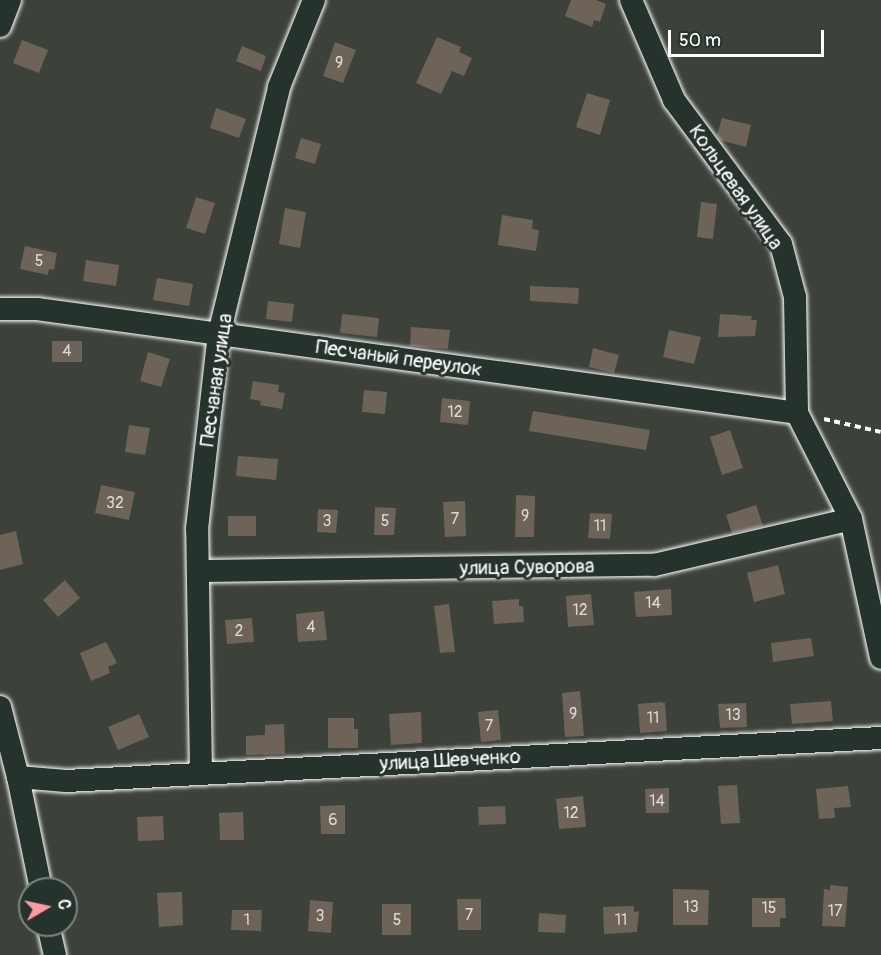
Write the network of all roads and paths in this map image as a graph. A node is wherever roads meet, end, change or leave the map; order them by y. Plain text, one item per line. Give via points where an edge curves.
1 (10, 0) edge
2 (314, 0) edge
3 (631, 0) edge
4 (0, 26) edge
5 (0, 309) edge
6 (219, 334) junction
7 (797, 413) junction
8 (881, 432) edge
9 (851, 519) junction
10 (198, 571) junction
11 (881, 658) edge
12 (0, 707) edge
13 (881, 738) edge
14 (201, 773) junction
15 (18, 777) junction
16 (39, 877) edge
17 (51, 937) edge
18 (55, 955) edge

1 - 4 street
2 - 6 street, Песчаная улица via 279,87
3 - 7 street, Кольцевая улица via 674,100 781,244 795,297
5 - 6 street, Песчаный переулок via 38,309
6 - 7 street, Песчаный переулок
6 - 10 street, Песчаная улица via 197,529
7 - 8 path
7 - 9 street, Кольцевая улица
9 - 10 street, улица Суворова via 654,565
9 - 11 street, Кольцевая улица
10 - 14 street, Песчаная улица
12 - 15 street
13 - 14 street, улица Шевченко
14 - 15 street, улица Шевченко via 66,781
15 - 16 street
17 - 18 street

